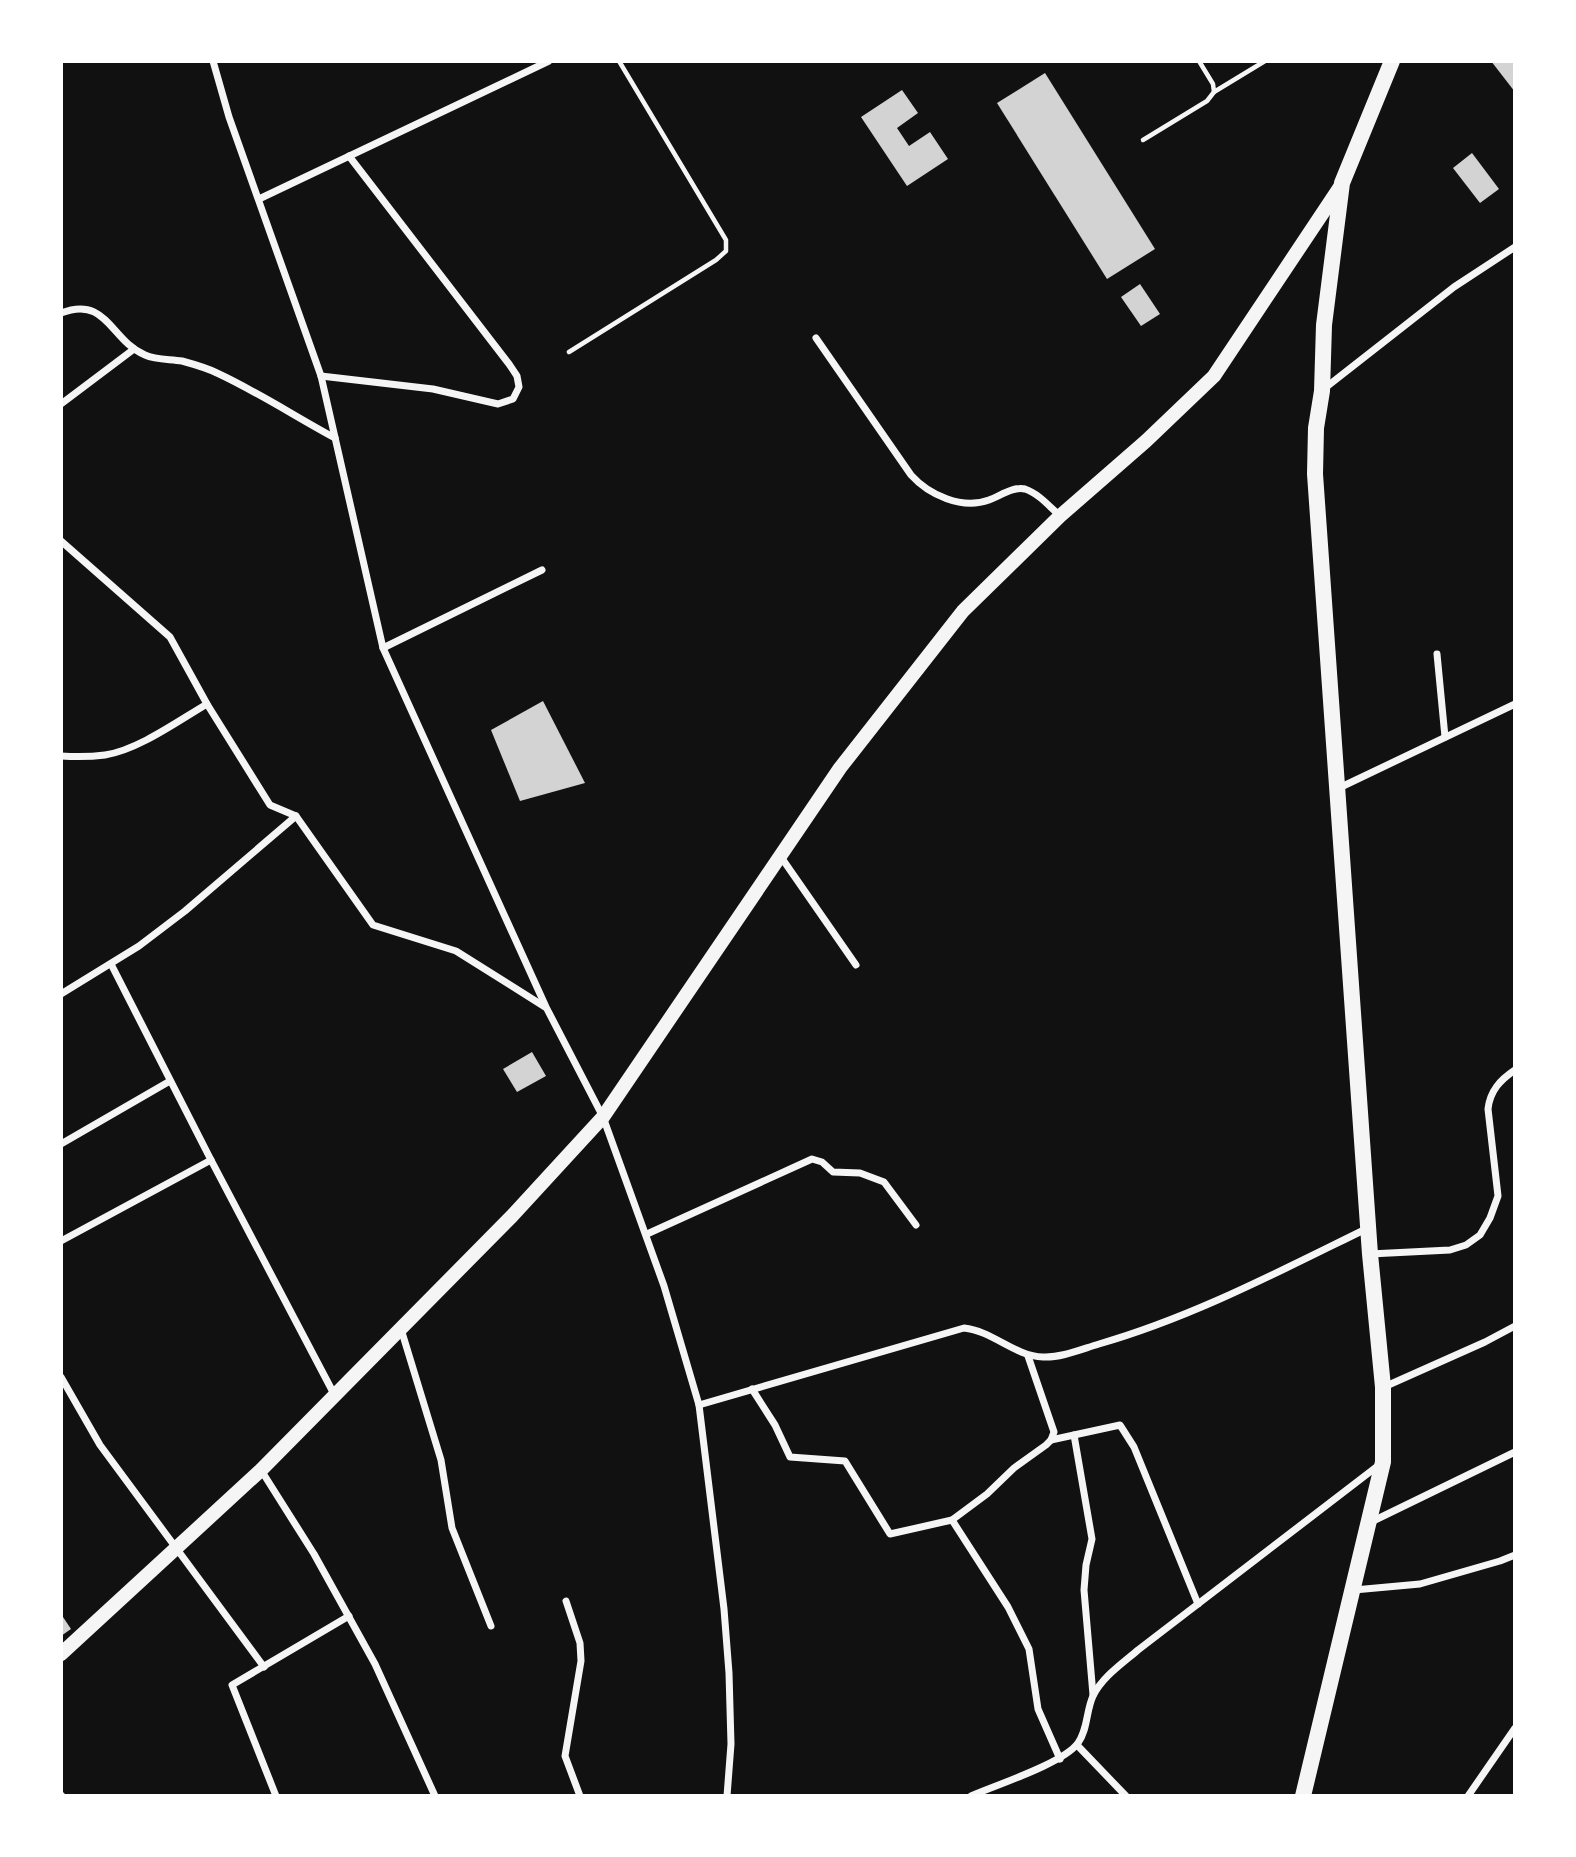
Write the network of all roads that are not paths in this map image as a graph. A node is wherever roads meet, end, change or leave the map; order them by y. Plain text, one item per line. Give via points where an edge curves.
1 (214, 61) edge
2 (550, 61) edge
3 (619, 61) edge
4 (1199, 61) edge
5 (1265, 61) edge
6 (1392, 61) edge
7 (1214, 92) junction
8 (1143, 140) dead end
9 (349, 156) junction
10 (1342, 183) junction
11 (259, 199) junction
12 (1515, 247) edge
13 (61, 313) edge
14 (816, 338) dead end
15 (134, 349) junction
16 (569, 352) dead end
17 (321, 376) junction
18 (1322, 391) junction
19 (61, 404) edge
20 (335, 438) junction
21 (1060, 516) junction
22 (61, 541) edge
23 (542, 570) dead end
24 (383, 648) junction
25 (1437, 654) dead end
26 (207, 704) junction
27 (1515, 704) edge
28 (1446, 737) junction
29 (61, 756) edge
30 (1336, 789) junction
31 (296, 816) junction
32 (780, 856) junction
33 (111, 964) junction
34 (856, 965) dead end
35 (61, 994) edge
36 (546, 1007) junction
37 (1515, 1070) edge
38 (170, 1081) junction
39 (603, 1117) junction
40 (61, 1144) edge
41 (211, 1160) junction
42 (916, 1225) dead end
43 (1368, 1228) junction
44 (647, 1234) junction
45 (61, 1241) edge
46 (1370, 1254) junction
47 (1515, 1326) edge
48 (401, 1329) junction
49 (1028, 1356) junction
50 (61, 1377) edge
51 (1383, 1387) junction
52 (752, 1389) junction
53 (334, 1394) junction
54 (698, 1405) junction
55 (1074, 1435) junction
56 (1051, 1440) junction
57 (1515, 1452) edge
58 (1382, 1462) junction
59 (261, 1469) junction
60 (952, 1520) junction
61 (1368, 1524) junction
62 (177, 1548) junction
63 (1515, 1555) edge
64 (1353, 1590) junction
65 (566, 1601) dead end
66 (1198, 1604) junction
67 (349, 1616) junction
68 (491, 1626) dead end
69 (61, 1654) edge
70 (264, 1667) junction
71 (1093, 1696) junction
72 (1515, 1728) edge
73 (1077, 1745) junction
74 (1060, 1759) junction
75 (276, 1796) edge
76 (435, 1796) edge
77 (580, 1796) edge
78 (727, 1796) edge
79 (971, 1796) edge
80 (1126, 1796) edge
81 (1303, 1796) edge
82 (1468, 1796) edge

1 - 11 street
2 - 9 street
3 - 16 lane via 726,240 726,251
4 - 7 lane
5 - 7 lane
6 - 10 main road
7 - 8 lane via 1207,101
9 - 11 street
9 - 17 street via 509,364 519,387 513,399 498,404 433,389
10 - 18 main road via 1324,325
10 - 21 main road via 1213,376
11 - 17 street
12 - 18 street via 1454,287
13 - 15 street via 75,308 96,311
14 - 21 street via 923,488 974,503 1026,489
15 - 19 street
15 - 20 street via 217,373
17 - 20 street
18 - 30 main road via 1315,474
20 - 24 street
21 - 32 main road via 963,611 840,768
22 - 26 street via 170,637
23 - 24 street
24 - 36 street
25 - 28 street
26 - 29 street via 108,755
26 - 31 street via 270,805
27 - 28 street
28 - 30 street
30 - 43 main road
31 - 33 street via 185,911
31 - 36 street via 373,925 456,951
32 - 34 street
32 - 39 main road
33 - 35 street
33 - 38 street
36 - 39 street
37 - 46 street via 1497,1085 1489,1101 1498,1196 1480,1235 1450,1250
38 - 40 street
38 - 41 street
39 - 44 street
39 - 48 main road
41 - 45 street
41 - 53 street
42 - 44 street via 884,1182 860,1173 833,1171 812,1159
43 - 46 main road
43 - 49 street via 1176,1318 1066,1354
44 - 54 street
46 - 51 main road
47 - 51 street
48 - 53 main road
48 - 68 street via 441,1460 452,1528
49 - 52 street via 976,1329 964,1328
49 - 56 street via 1054,1432
50 - 62 street via 100,1444
51 - 58 main road
52 - 54 street
52 - 60 street via 790,1457 845,1461 890,1534
53 - 59 main road
54 - 78 street via 729,1673
55 - 56 street
55 - 66 street via 1120,1425 1134,1447
55 - 71 street via 1092,1539 1084,1590
56 - 60 street
57 - 61 street
58 - 61 main road
58 - 66 street
59 - 62 main road
59 - 67 street
60 - 74 street via 1029,1649 1038,1709
61 - 64 main road
62 - 69 main road
62 - 70 street
63 - 64 street via 1420,1584
64 - 81 main road
65 - 77 street via 581,1661 565,1756
66 - 71 street via 1106,1678
67 - 70 street
67 - 76 street
70 - 75 street via 232,1685
71 - 73 street
72 - 82 street
73 - 74 street
73 - 80 street
74 - 79 street

